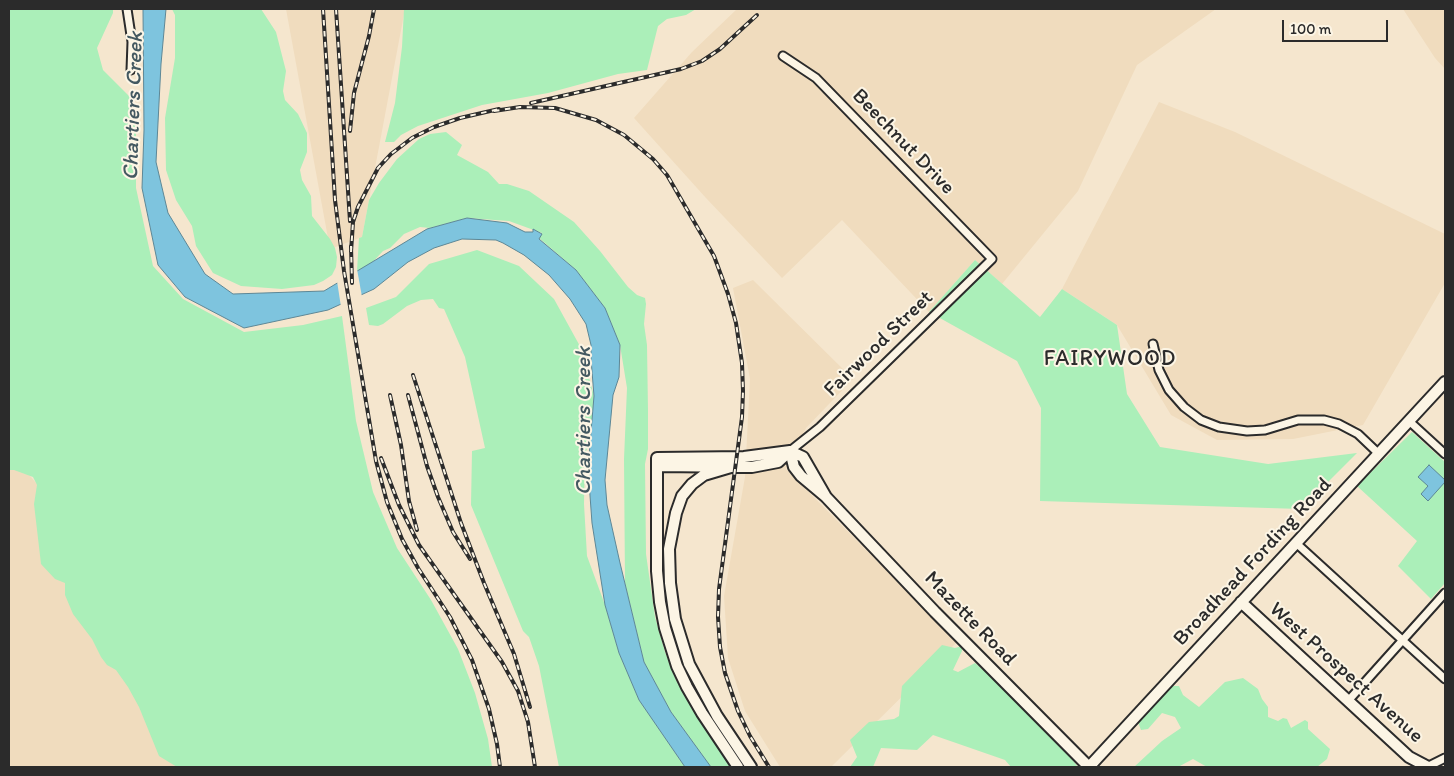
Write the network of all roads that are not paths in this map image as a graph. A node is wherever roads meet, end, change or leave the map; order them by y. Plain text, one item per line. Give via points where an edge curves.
1 (127, 9) edge
2 (783, 56) dead end
3 (131, 70) dead end
4 (992, 259) joint
5 (1153, 344) dead end
6 (1445, 382) edge
7 (1409, 421) junction
8 (790, 451) junction
9 (1379, 454) junction
10 (1445, 454) edge
11 (657, 462) junction
12 (731, 467) junction
13 (1296, 543) junction
14 (1445, 593) edge
15 (1241, 602) junction
16 (1403, 640) junction
17 (1445, 679) edge
18 (1348, 700) junction
19 (1445, 758) edge
20 (738, 767) edge
21 (751, 767) edge
22 (1089, 767) edge
23 (1428, 767) edge

1 - 3 street via 132,42
2 - 4 street, Beechnut Drive via 816,78
4 - 8 street, Fairwood Street via 820,428
5 - 9 street via 1159,370 1169,390 1201,420 1247,432 1298,420 1324,420 1358,434
6 - 7 street, Broadhead Fording Road
7 - 9 street, Broadhead Fording Road
7 - 10 street
8 - 11 street
8 - 12 street, Fairwood Street via 772,464
8 - 22 street, Mazette Road via 803,457 826,497
9 - 13 street, Broadhead Fording Road
11 - 12 street, Fairwood Street
11 - 20 street via 657,571 665,628 674,660 687,687
12 - 21 street via 704,475 692,484 679,503 669,549 670,583 675,619 689,664 717,716
13 - 15 street, Broadhead Fording Road
13 - 16 street
14 - 16 street
15 - 18 street, West Prospect Avenue
15 - 22 street, Broadhead Fording Road
16 - 17 street
16 - 18 street
18 - 23 street, West Prospect Avenue via 1409,757
19 - 23 street

